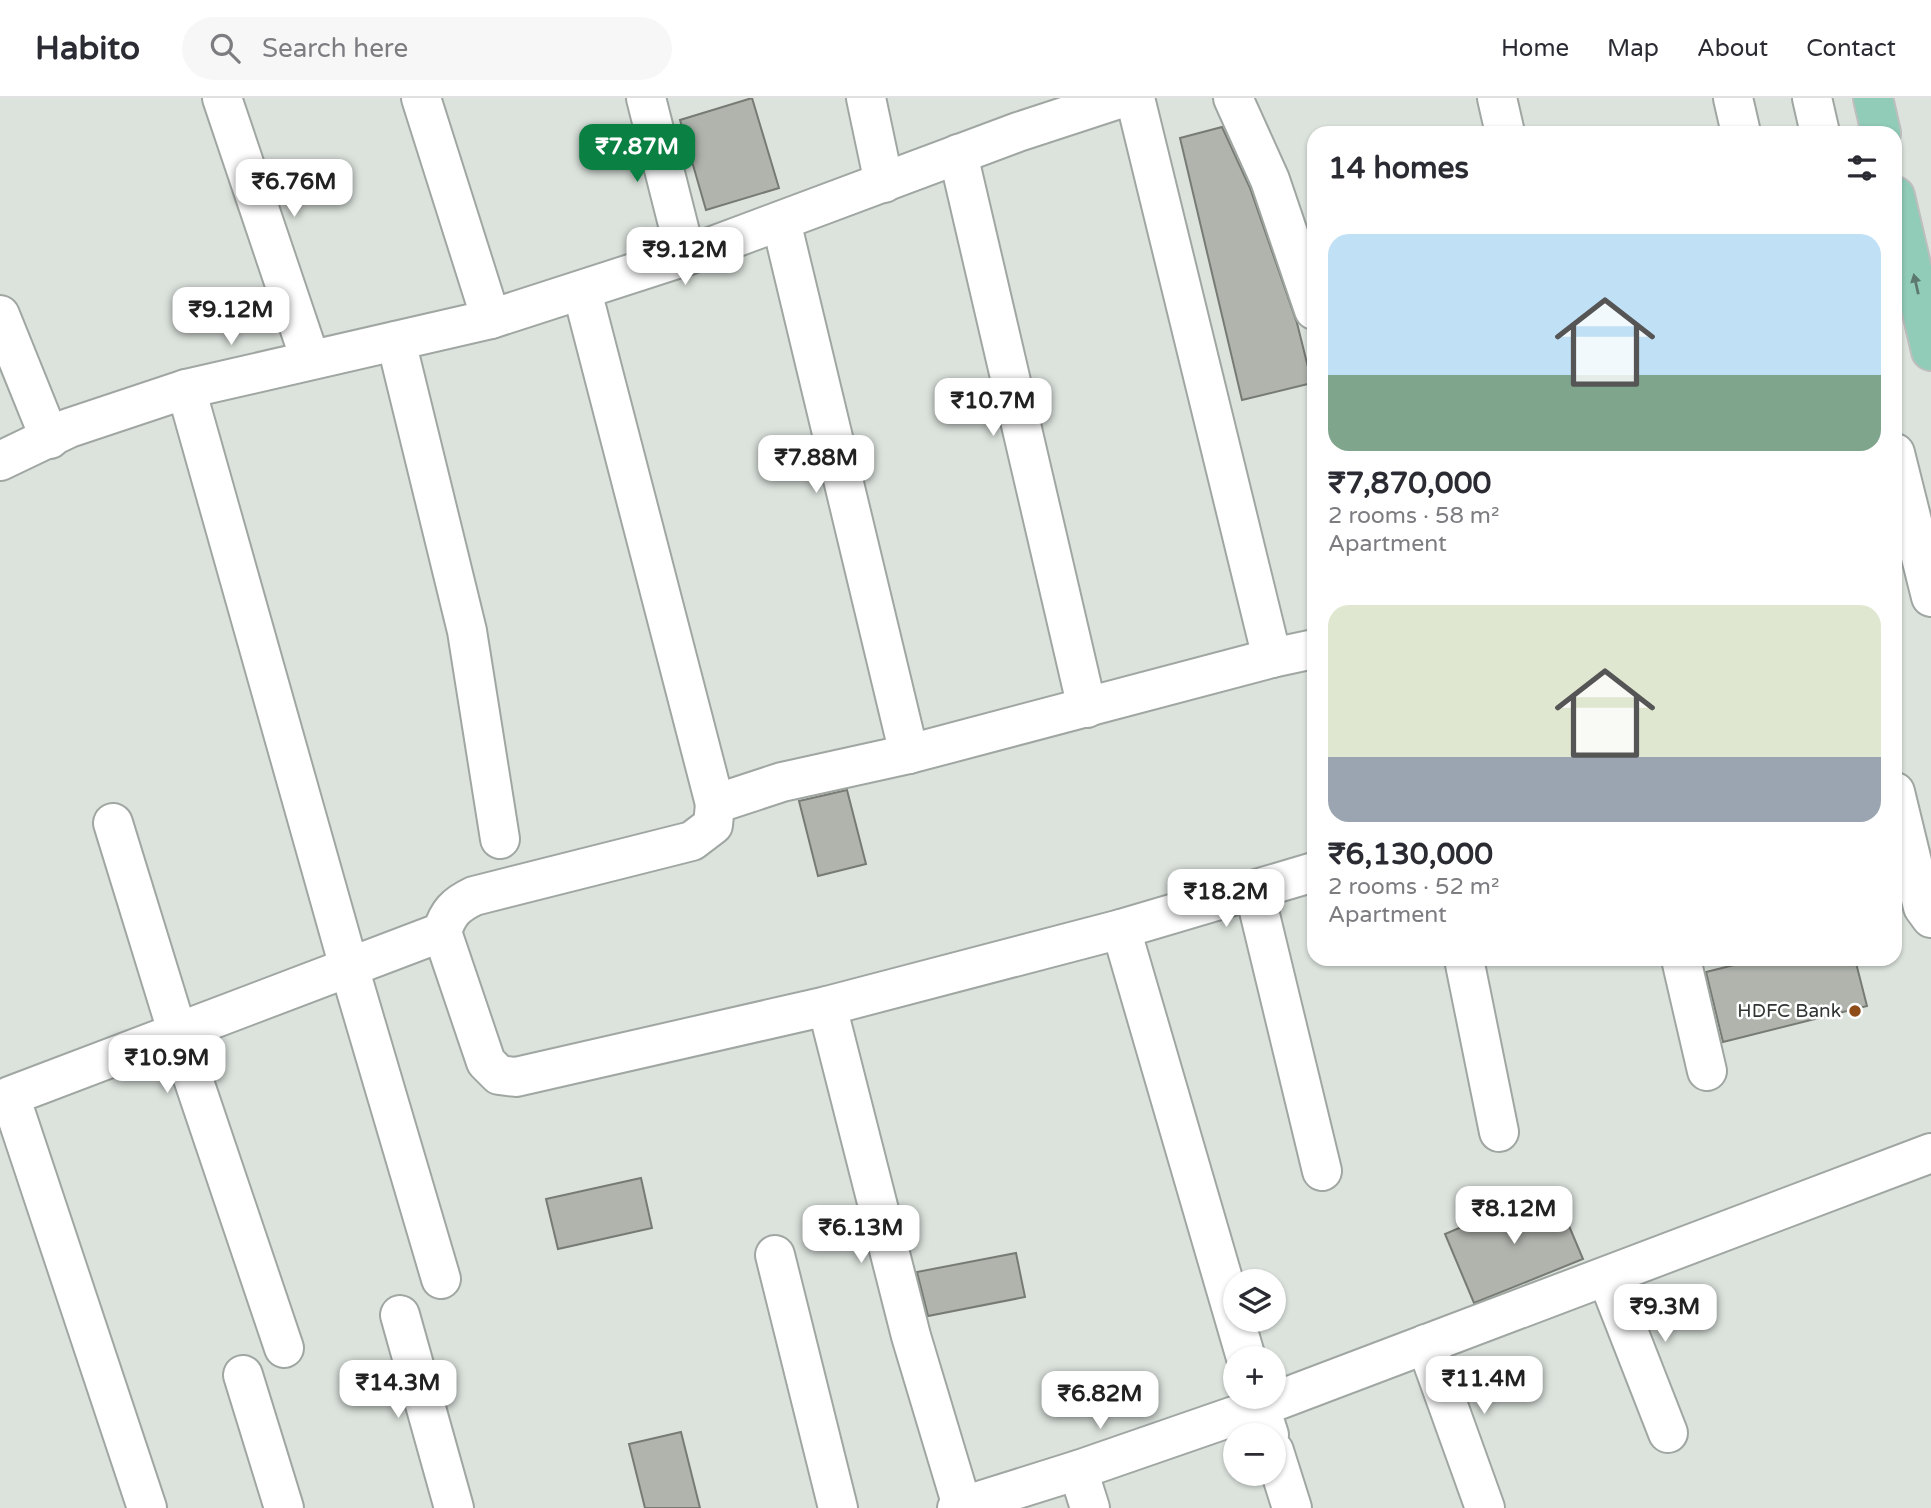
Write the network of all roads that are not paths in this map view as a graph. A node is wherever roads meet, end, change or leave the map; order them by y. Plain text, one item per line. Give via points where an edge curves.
1 (222, 98) edge
2 (421, 98) edge
3 (646, 98) edge
4 (866, 98) edge
5 (1122, 98) edge
6 (1135, 98) edge
7 (1233, 98) edge
8 (1497, 98) edge
9 (1732, 98) edge
10 (1812, 98) edge
11 (1873, 98) edge
12 (1084, 104) edge
13 (1503, 126) edge
14 (1739, 126) edge
15 (1818, 126) edge
16 (1879, 126) edge
17 (958, 154) junction
18 (884, 183) junction
19 (781, 221) junction
20 (1902, 226) edge
21 (686, 256) junction
22 (1307, 289) edge
23 (582, 291) junction
24 (0, 315) edge
25 (491, 319) junction
26 (396, 341) junction
27 (1931, 351) edge
28 (310, 359) junction
29 (186, 388) junction
30 (50, 439) junction
31 (0, 461) edge
32 (1904, 521) edge
33 (1931, 597) edge
34 (1307, 650) edge
35 (1272, 657) junction
36 (1087, 708) junction
37 (909, 754) junction
38 (715, 804) junction
39 (1902, 821) edge
40 (113, 822) dead end
41 (500, 839) dead end
42 (1307, 874) edge
43 (1254, 890) junction
44 (1931, 918) edge
45 (1121, 929) junction
46 (442, 932) junction
47 (1465, 966) edge
48 (1683, 966) edge
49 (349, 967) junction
50 (827, 1006) junction
51 (177, 1031) junction
52 (1707, 1071) dead end
53 (5, 1097) edge
54 (1499, 1132) dead end
55 (1931, 1153) edge
56 (1322, 1171) dead end
57 (775, 1255) dead end
58 (1607, 1276) junction
59 (441, 1279) dead end
60 (400, 1315) dead end
61 (1426, 1344) junction
62 (1243, 1346) edge
63 (284, 1348) dead end
64 (243, 1375) dead end
65 (1262, 1413) edge
66 (1668, 1433) dead end
67 (1078, 1470) junction
68 (1285, 1486) edge
69 (959, 1507) edge
70 (147, 1508) edge
71 (284, 1508) edge
72 (454, 1508) edge
73 (838, 1508) edge
74 (1090, 1508) edge
75 (1292, 1508) edge
76 (1485, 1508) edge

1 - 28 street
2 - 25 street
3 - 21 street
4 - 18 street
5 - 12 street
6 - 35 street
7 - 22 street via 1270,180
8 - 13 street
9 - 14 street
10 - 15 street
11 - 16 main road
12 - 17 street
17 - 18 street
17 - 36 street
18 - 19 street
19 - 21 street
19 - 37 street
27 -> 20 main road
21 - 23 street
23 - 25 street
23 - 38 street
24 - 30 street
25 - 26 street
26 - 28 street
26 - 41 street via 467,631
28 - 29 street
29 - 30 street via 69,428
29 - 49 street
30 - 31 street
32 - 33 street
34 - 35 street
35 - 36 street
36 - 37 street
37 - 38 street via 782,782
38 - 46 street via 713,825 692,841 474,896 447,916
39 - 44 street via 1923,907
40 - 51 street
42 - 43 street
43 - 45 street
43 - 56 street
45 - 50 street
45 - 62 street
46 - 49 street
46 - 50 street via 486,1062 499,1075 516,1077
47 - 54 street
48 - 52 street
49 - 51 street
49 - 59 street
50 - 69 street
51 - 53 street
51 - 63 street
53 - 70 street
55 - 58 street
57 - 73 street
58 - 61 street
58 - 66 street
60 - 72 street
61 - 65 street
61 - 76 street
64 - 71 street
65 - 67 street
67 - 69 street
67 - 74 street
68 - 75 street

